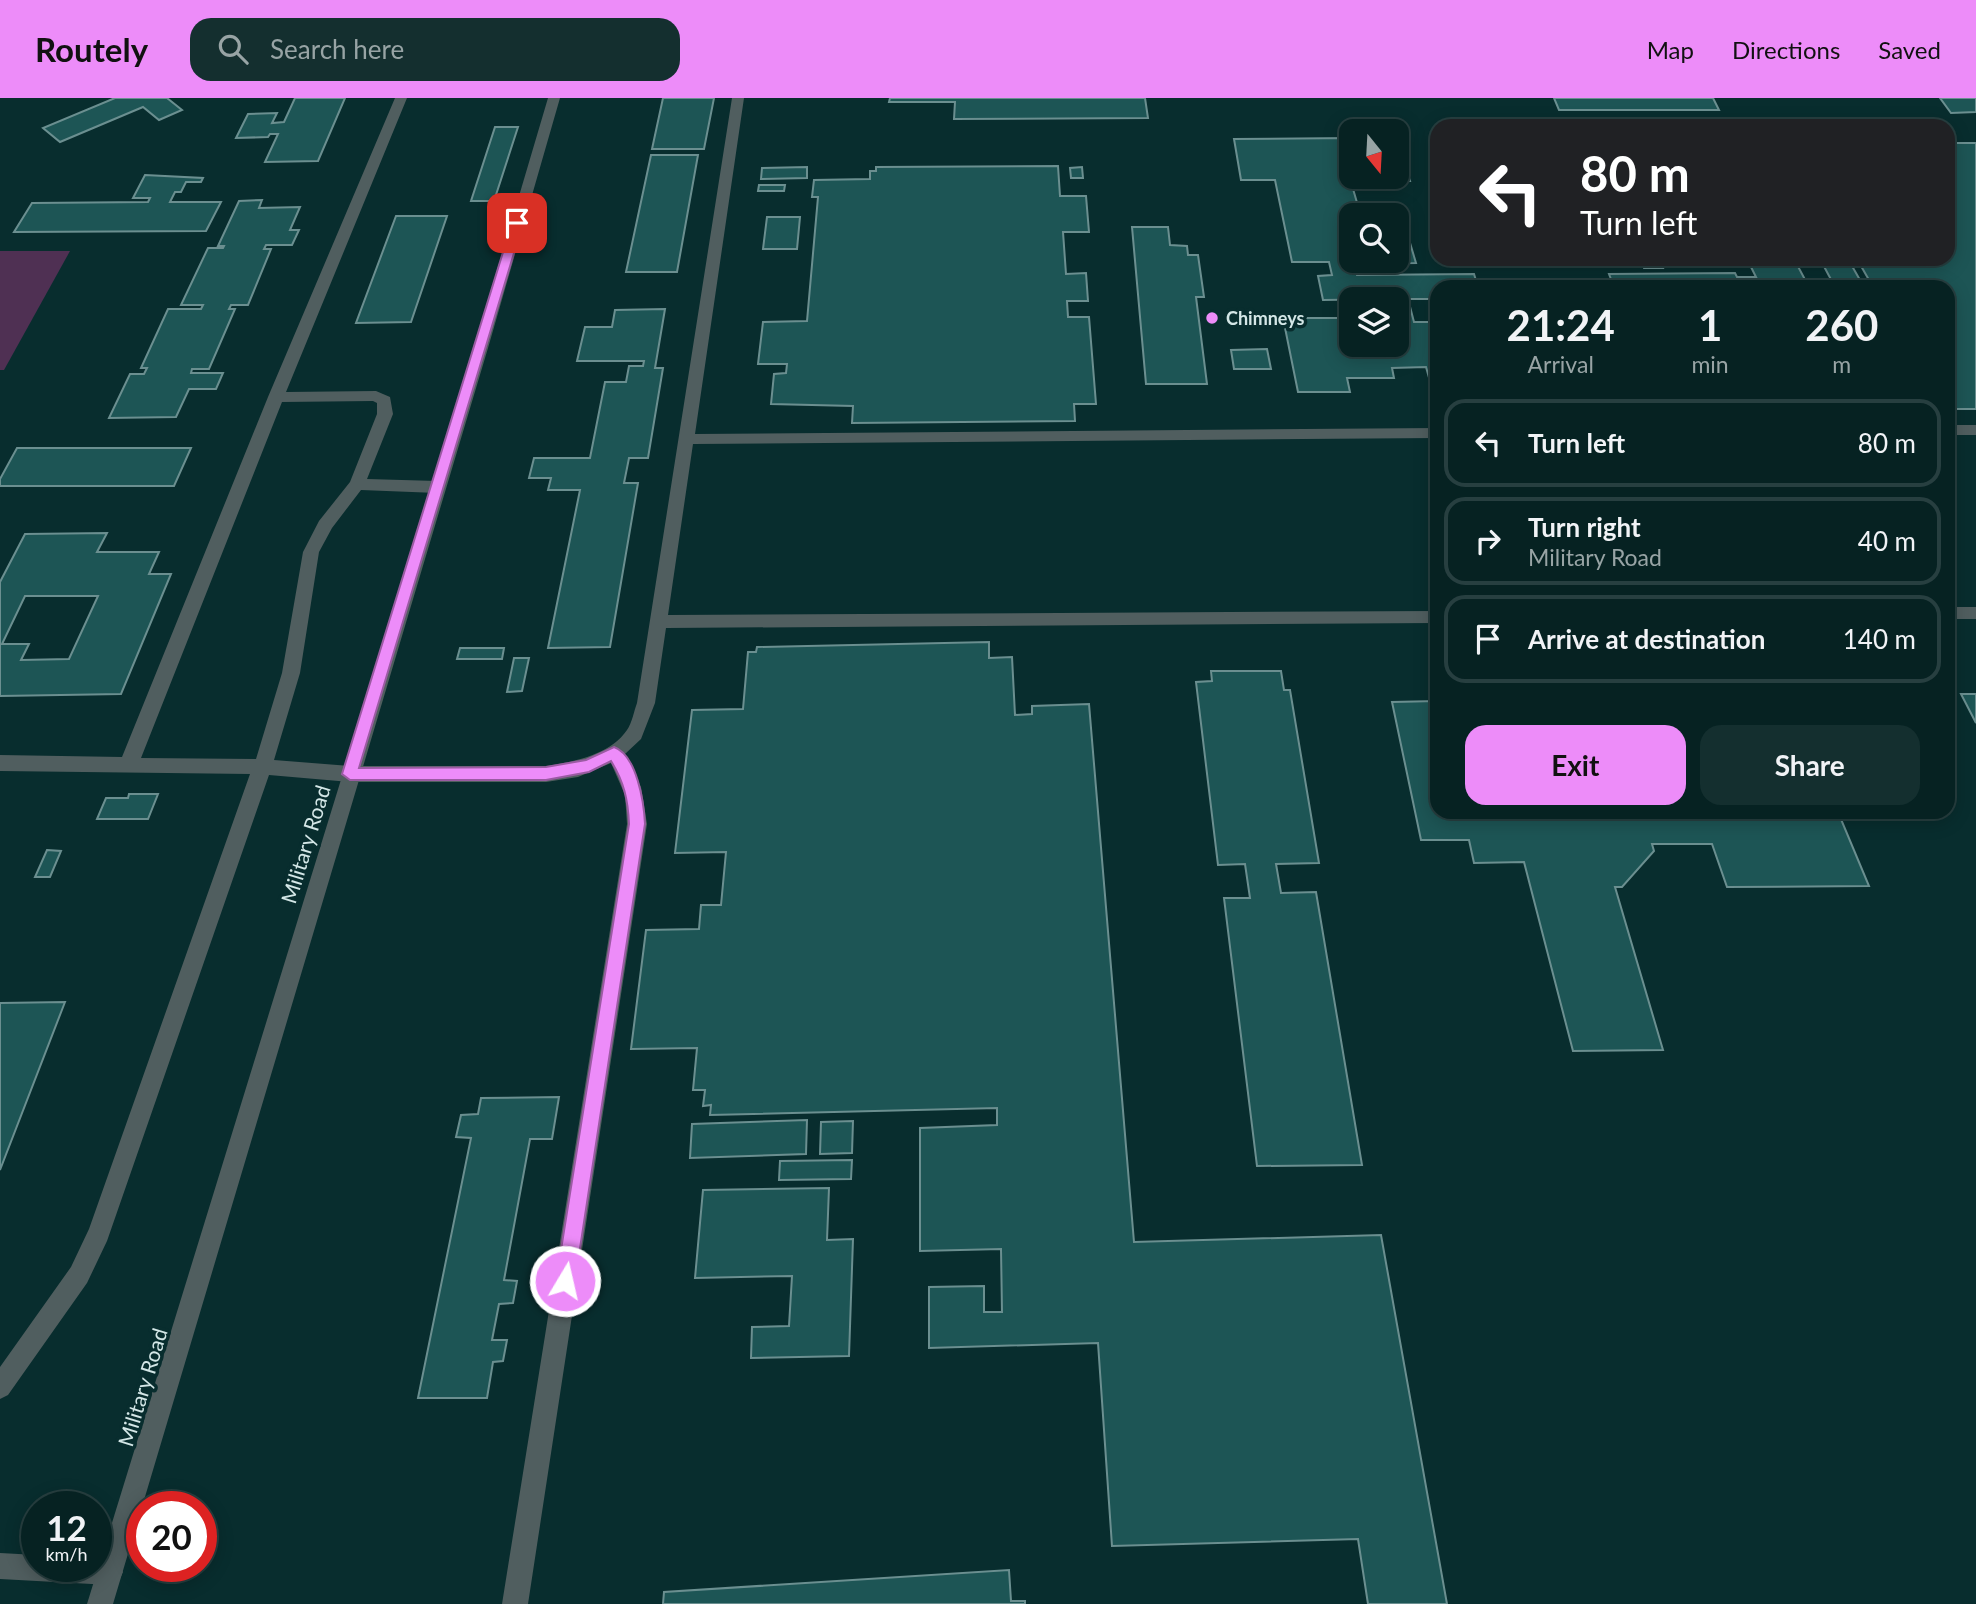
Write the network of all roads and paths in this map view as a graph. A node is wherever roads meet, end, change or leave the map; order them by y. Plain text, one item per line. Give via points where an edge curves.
1 (401, 98) edge
2 (554, 98) edge
3 (738, 98) edge
4 (276, 397) junction
5 (1955, 430) edge
6 (1976, 430) edge
7 (1430, 433) edge
8 (685, 439) junction
9 (357, 484) junction
10 (437, 487) junction
11 (1955, 613) edge
12 (1976, 613) edge
13 (1430, 617) edge
14 (658, 622) junction
15 (614, 753) junction
16 (0, 763) edge
17 (129, 764) junction
18 (263, 766) junction
19 (350, 774) junction
20 (0, 1387) edge
21 (112, 1565) edge
22 (0, 1566) edge
23 (21, 1567) edge
24 (107, 1582) edge
25 (100, 1604) edge
26 (515, 1604) edge

1 - 4 street
2 - 10 street, Military Road
3 - 8 street
4 - 9 street via 371,396 385,401 385,414
4 - 17 street
5 - 6 street
7 - 8 street
8 - 14 street
9 - 10 street
9 - 18 street via 325,524 311,552 291,673
10 - 19 street, Military Road
11 - 12 street
13 - 14 street
14 - 15 street via 640,725
15 - 19 street via 589,765 546,774
15 - 26 street via 634,789 637,824
16 - 17 street
17 - 18 street
18 - 19 street
18 - 20 street via 90,1254 64,1299
19 - 21 street, Military Road
22 - 23 street
24 - 25 street, Military Road

